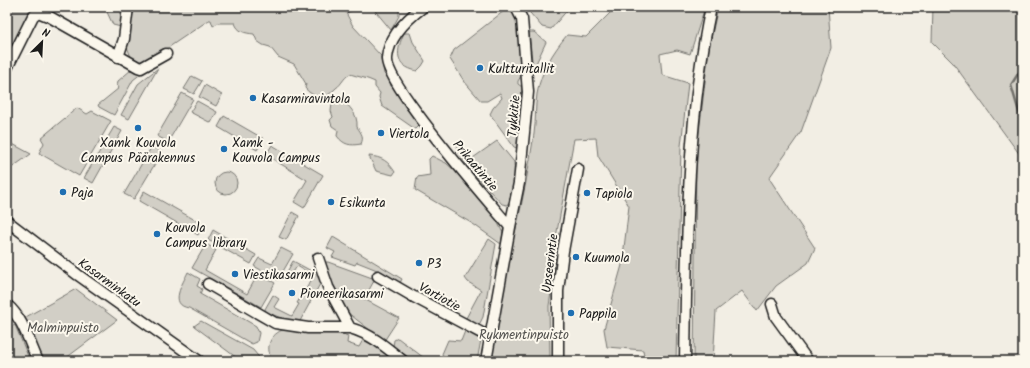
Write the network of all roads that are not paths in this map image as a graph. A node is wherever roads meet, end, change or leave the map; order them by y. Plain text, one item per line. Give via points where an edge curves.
1 (128, 7) edge
2 (423, 7) edge
3 (516, 7) edge
4 (711, 7) edge
5 (166, 54) dead end
6 (118, 57) junction
7 (7, 68) edge
8 (578, 169) dead end
9 (7, 221) edge
10 (510, 227) junction
11 (318, 258) dead end
12 (378, 276) dead end
13 (208, 284) dead end
14 (772, 304) dead end
15 (7, 305) edge
16 (350, 328) junction
17 (491, 338) junction
18 (38, 361) edge
19 (199, 361) edge
20 (403, 361) edge
21 (486, 361) edge
22 (558, 361) edge
23 (685, 361) edge
24 (808, 361) edge

1 - 6 street via 124,40
2 - 10 street, Prikaatintie via 409,17 398,32 386,59 390,71 400,89 449,154
3 - 10 street, Tykkitie via 522,19 528,92 519,183
4 - 23 street via 699,68 688,184
5 - 6 street via 141,68
6 - 7 street via 38,12 33,16
8 - 22 street, Upseerintie via 558,291
9 - 19 street, Kasarminkatu
10 - 17 street
11 - 16 street via 328,287
12 - 17 street, Vartiotie
13 - 16 street via 275,323 308,328
14 - 24 street via 776,317
15 - 18 street via 22,324
16 - 20 street via 373,338
17 - 21 street

